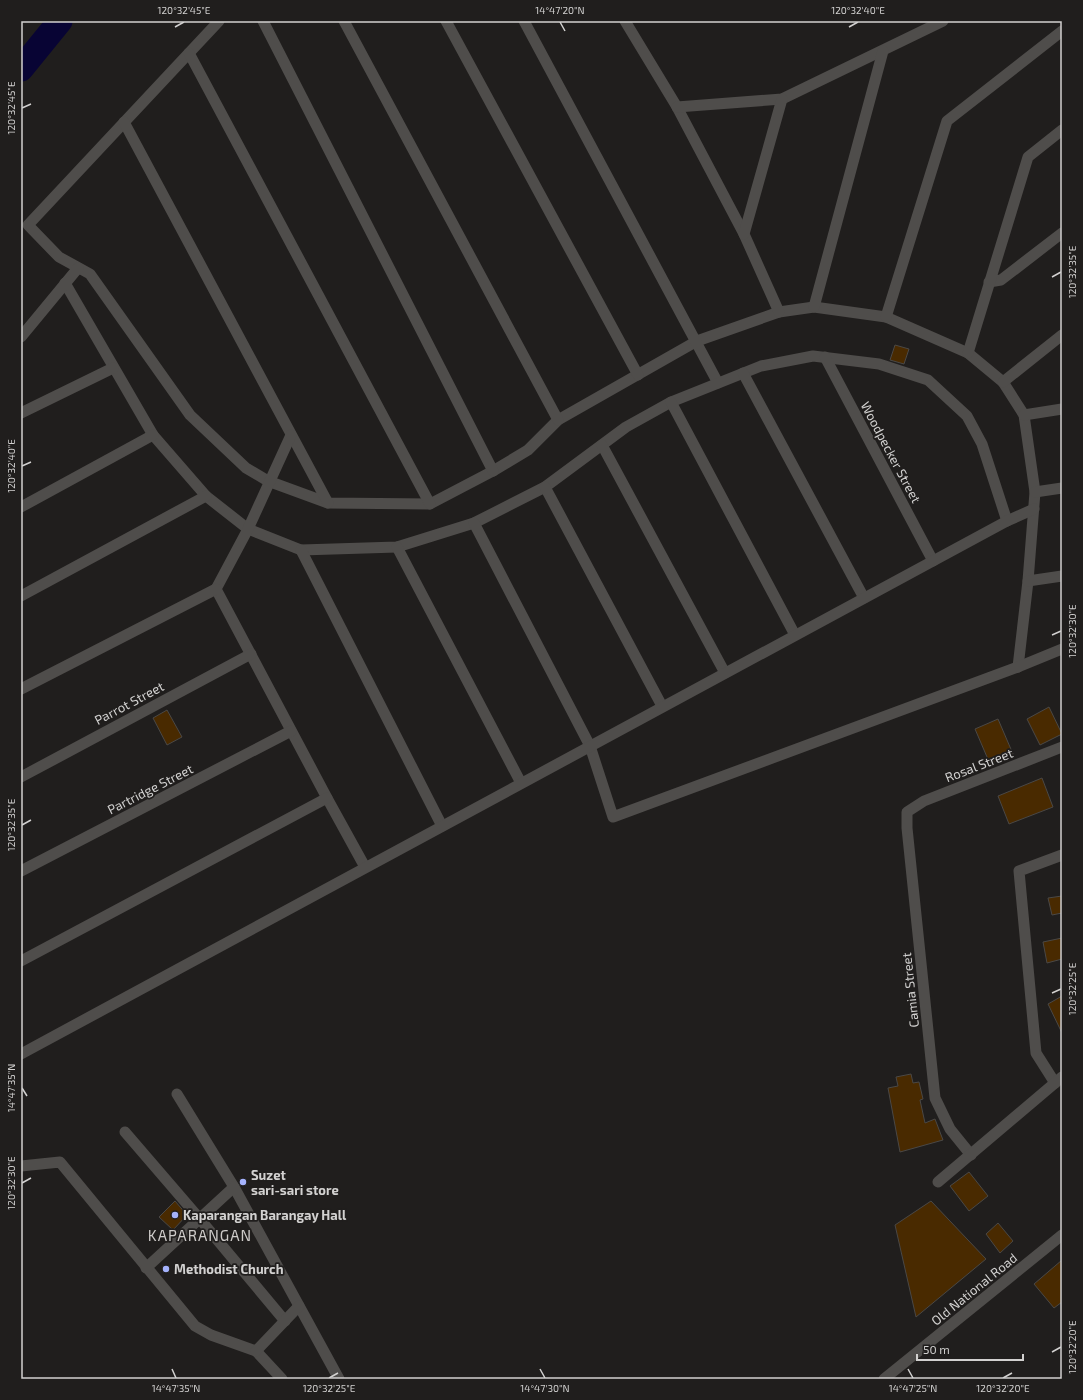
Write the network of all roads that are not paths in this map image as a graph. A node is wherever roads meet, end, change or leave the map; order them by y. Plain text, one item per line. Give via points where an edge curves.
1 (219, 21) edge
2 (263, 21) edge
3 (344, 21) edge
4 (446, 21) edge
5 (524, 21) edge
6 (625, 21) edge
7 (943, 21) edge
8 (1062, 31) edge
9 (883, 51) junction
10 (189, 53) junction
11 (782, 99) junction
12 (677, 107) junction
13 (124, 122) junction
14 (1062, 130) edge
15 (1062, 233) edge
16 (744, 234) junction
17 (78, 268) junction
18 (989, 282) junction
19 (65, 283) junction
20 (814, 306) junction
21 (779, 312) junction
22 (886, 317) junction
23 (1062, 335) edge
24 (21, 337) edge
25 (697, 341) junction
26 (968, 352) junction
27 (825, 357) junction
28 (113, 368) junction
29 (742, 373) junction
30 (638, 375) junction
31 (1003, 382) junction
32 (718, 383) junction
33 (671, 402) junction
34 (1062, 409) edge
35 (21, 413) edge
36 (1024, 415) junction
37 (558, 420) junction
38 (152, 435) junction
39 (292, 435) junction
40 (602, 445) junction
41 (493, 471) junction
42 (268, 481) junction
43 (546, 487) junction
44 (1062, 488) edge
45 (1036, 492) junction
46 (206, 496) junction
47 (328, 503) junction
48 (430, 504) junction
49 (21, 507) edge
50 (1034, 509) junction
51 (1007, 521) junction
52 (474, 523) junction
53 (248, 529) junction
54 (397, 547) junction
55 (301, 550) junction
56 (933, 561) junction
57 (1062, 576) edge
58 (1028, 581) junction
59 (216, 589) junction
60 (21, 596) edge
61 (864, 598) junction
62 (795, 635) junction
63 (1062, 649) edge
64 (251, 654) junction
65 (1018, 667) junction
66 (725, 673) junction
67 (21, 689) edge
68 (662, 706) junction
69 (292, 731) junction
70 (590, 746) junction
71 (1062, 747) edge
72 (21, 777) edge
73 (521, 783) junction
74 (326, 798) junction
75 (907, 812) joint
76 (442, 826) junction
77 (1062, 855) edge
78 (365, 867) junction
79 (21, 871) edge
80 (21, 962) edge
81 (21, 1054) edge
82 (1059, 1080) edge
83 (177, 1094) dead end
84 (125, 1132) dead end
85 (971, 1155) junction
86 (21, 1166) edge
87 (938, 1182) dead end
88 (234, 1187) junction
89 (199, 1218) junction
90 (1062, 1235) edge
91 (146, 1268) junction
92 (299, 1306) junction
93 (285, 1321) junction
94 (256, 1351) junction
95 (282, 1379) edge
96 (339, 1379) edge
97 (884, 1379) edge

1 - 10 street
2 - 41 street
3 - 37 street
4 - 30 street
5 - 25 street
6 - 12 street
7 - 9 street
8 - 22 street via 947,121
9 - 11 street
9 - 20 street
10 - 13 street
10 - 48 street
11 - 12 street
11 - 16 street
12 - 16 street
13 - 17 street via 28,225 59,258
13 - 39 street
14 - 18 street via 1028,157
15 - 18 street via 1002,280
16 - 21 street
17 - 19 street
17 - 42 street via 90,274 190,415 246,468
18 - 26 street
19 - 24 street
19 - 28 street
20 - 21 street
20 - 22 street
21 - 25 street
22 - 26 street
23 - 31 street
25 - 30 street
25 - 32 street
26 - 31 street
27 - 29 street via 813,356 760,366
27 - 51 street via 879,364 928,380 967,416 982,444
27 - 56 street, Woodpecker Street
28 - 35 street
28 - 38 street
29 - 32 street
29 - 61 street
30 - 37 street
31 - 36 street
32 - 33 street
33 - 40 street via 626,427
33 - 62 street
34 - 36 street
36 - 45 street
37 - 41 street via 528,450
38 - 46 street
38 - 49 street
39 - 42 street
39 - 47 street
40 - 43 street
40 - 66 street
41 - 48 street
42 - 47 street
42 - 53 street
43 - 52 street
43 - 68 street
44 - 45 street
45 - 50 street
46 - 53 street
46 - 60 street
47 - 48 street
50 - 51 street
50 - 58 street
51 - 56 street
52 - 54 street
52 - 70 street
53 - 55 street
53 - 59 street
54 - 55 street
54 - 73 street
55 - 76 street
56 - 61 street
57 - 58 street
58 - 65 street
59 - 64 street
59 - 67 street
61 - 62 street
62 - 66 street
63 - 65 street
64 - 69 street
64 - 72 street, Parrot Street
65 - 70 street via 613,816
66 - 68 street
68 - 70 street
69 - 74 street
69 - 79 street, Partridge Street
70 - 73 street
71 - 75 street, Rosal Street via 924,801
73 - 76 street
74 - 78 street
74 - 80 street
75 - 85 street, Camia Street via 935,1098 950,1129
76 - 78 street
77 - 82 street via 1019,871 1036,1053
78 - 81 street
82 - 85 street
83 - 88 street
84 - 89 street
85 - 87 street
86 - 91 street via 60,1162
88 - 89 street
88 - 92 street
89 - 91 street
89 - 93 street
90 - 97 street, Old National Road
91 - 94 street via 195,1326 211,1335
92 - 93 street
92 - 96 street
93 - 94 street
94 - 95 street

